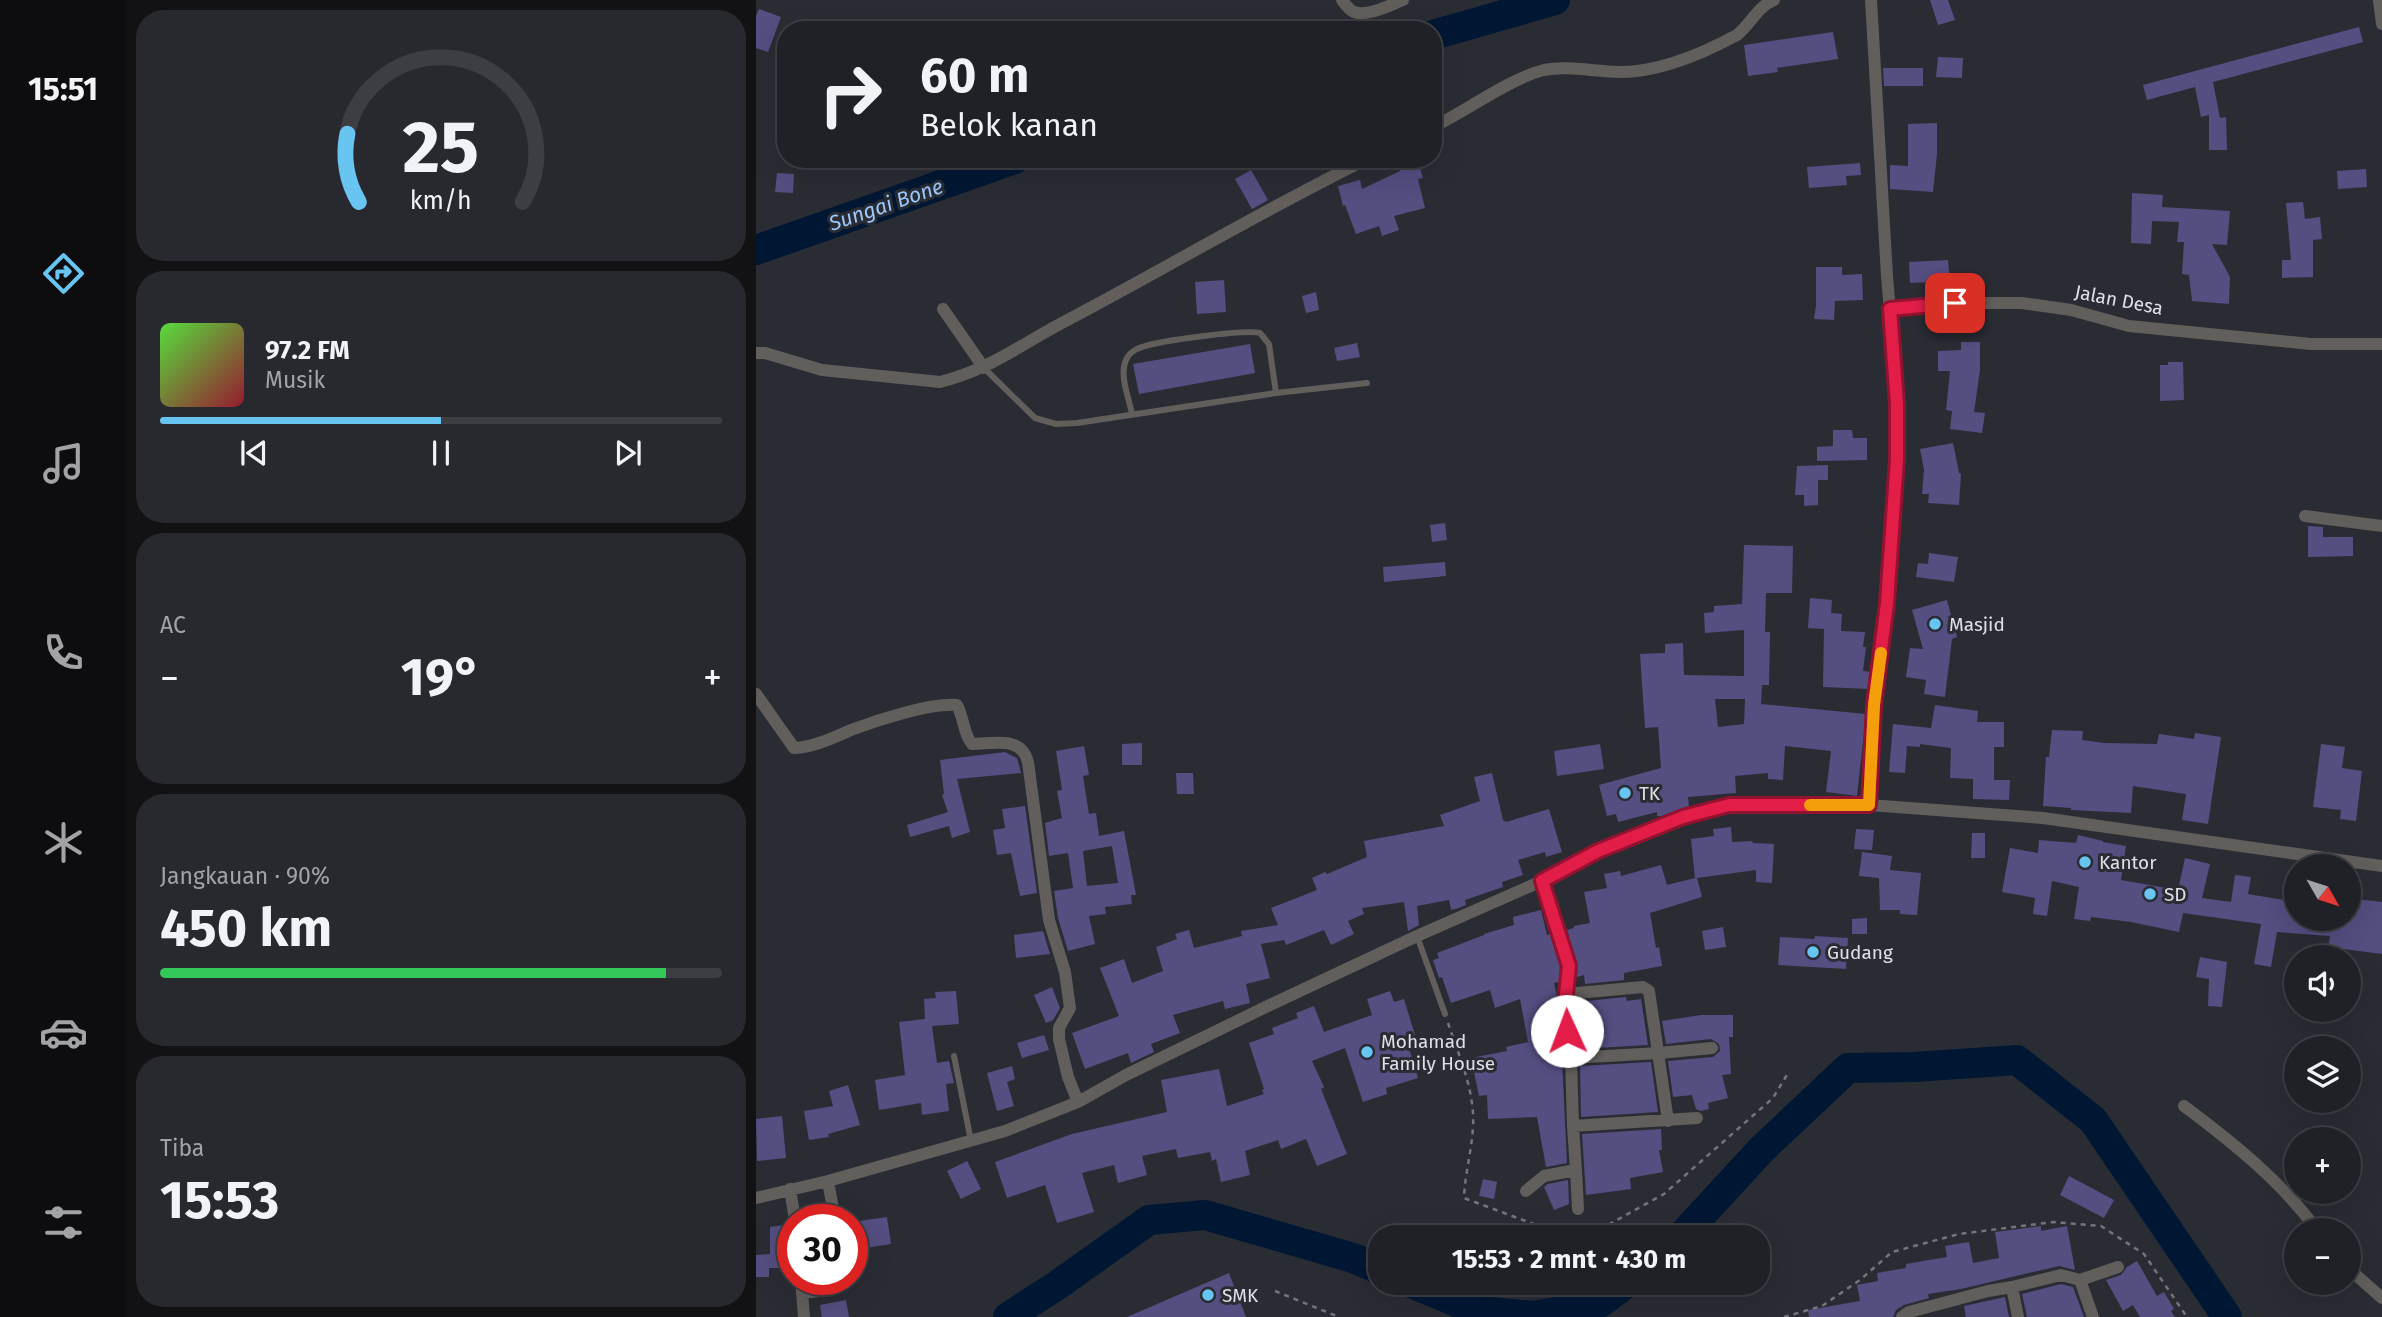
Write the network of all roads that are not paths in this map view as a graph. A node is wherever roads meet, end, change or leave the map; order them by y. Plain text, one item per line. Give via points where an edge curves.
1 (1342, 0) edge
2 (1403, 0) edge
3 (1774, 0) edge
4 (1871, 0) edge
5 (2379, 0) edge
6 (2382, 24) edge
7 (1442, 122) edge
8 (1350, 168) edge
9 (943, 309) dead end
10 (1890, 309) junction
11 (2382, 344) edge
12 (756, 353) edge
13 (984, 368) junction
14 (1367, 383) dead end
15 (1276, 393) junction
16 (1132, 414) junction
17 (2305, 516) dead end
18 (2382, 526) edge
19 (756, 694) edge
20 (1869, 805) junction
21 (2382, 866) edge
22 (1542, 881) junction
23 (1417, 936) junction
24 (1566, 994) junction
25 (1445, 1014) dead end
26 (1712, 1048) dead end
27 (1659, 1054) junction
28 (954, 1056) dead end
29 (1571, 1058) junction
30 (1078, 1102) junction
31 (2184, 1106) dead end
32 (1698, 1118) dead end
33 (1668, 1121) junction
34 (1573, 1126) junction
35 (971, 1140) junction
36 (1576, 1170) junction
37 (828, 1181) junction
38 (756, 1189) edge
39 (790, 1189) junction
40 (1525, 1191) dead end
41 (756, 1198) edge
42 (792, 1204) edge
43 (832, 1204) edge
44 (1578, 1209) dead end
45 (2307, 1218) edge
46 (2118, 1267) dead end
47 (2361, 1279) edge
48 (2080, 1280) junction
49 (2012, 1287) junction
50 (802, 1295) edge
51 (2382, 1298) edge
52 (1937, 1311) edge
53 (804, 1317) edge
54 (1902, 1317) edge
55 (2018, 1317) edge
56 (2093, 1317) edge

1 - 2 street via 1357,13
3 - 7 street via 1737,35 1667,66 1618,72 1545,70
4 - 10 street
5 - 6 street
8 - 13 street
9 - 13 street
10 - 11 street, Jalan Desa via 2022,303 2129,326 2311,344
10 - 20 street via 1897,459
12 - 13 street via 822,370 940,382
13 - 16 lane via 1023,408 1044,422 1077,424
14 - 15 lane
15 - 16 lane
15 - 16 lane via 1269,344 1260,333 1164,343 1141,347 1126,360 1123,370
17 - 18 street
19 - 30 street via 794,748 911,712 957,705 971,744 1009,743 1023,751 1049,920 1065,972 1070,1009 1059,1028 1059,1039
20 - 21 street via 2043,818
20 - 22 street via 1729,805 1683,817 1598,851
22 - 23 street
22 - 24 street via 1567,956
23 - 25 lane
23 - 30 street
24 - 27 street via 1647,989
24 - 29 street
26 - 27 street
27 - 29 street
27 - 33 street
28 - 35 lane
29 - 34 street
30 - 35 street
31 - 45 street via 2230,1140
32 - 33 street
33 - 34 street
34 - 36 street
35 - 37 street
36 - 40 street via 1544,1176
36 - 44 street
37 - 39 street
37 - 43 street
38 - 41 street
39 - 41 street
39 - 42 street
46 - 48 street
47 - 51 street
48 - 49 street via 2061,1275
48 - 56 street
49 - 52 street via 1988,1291
49 - 55 street
50 - 53 street
52 - 54 street via 1909,1312

